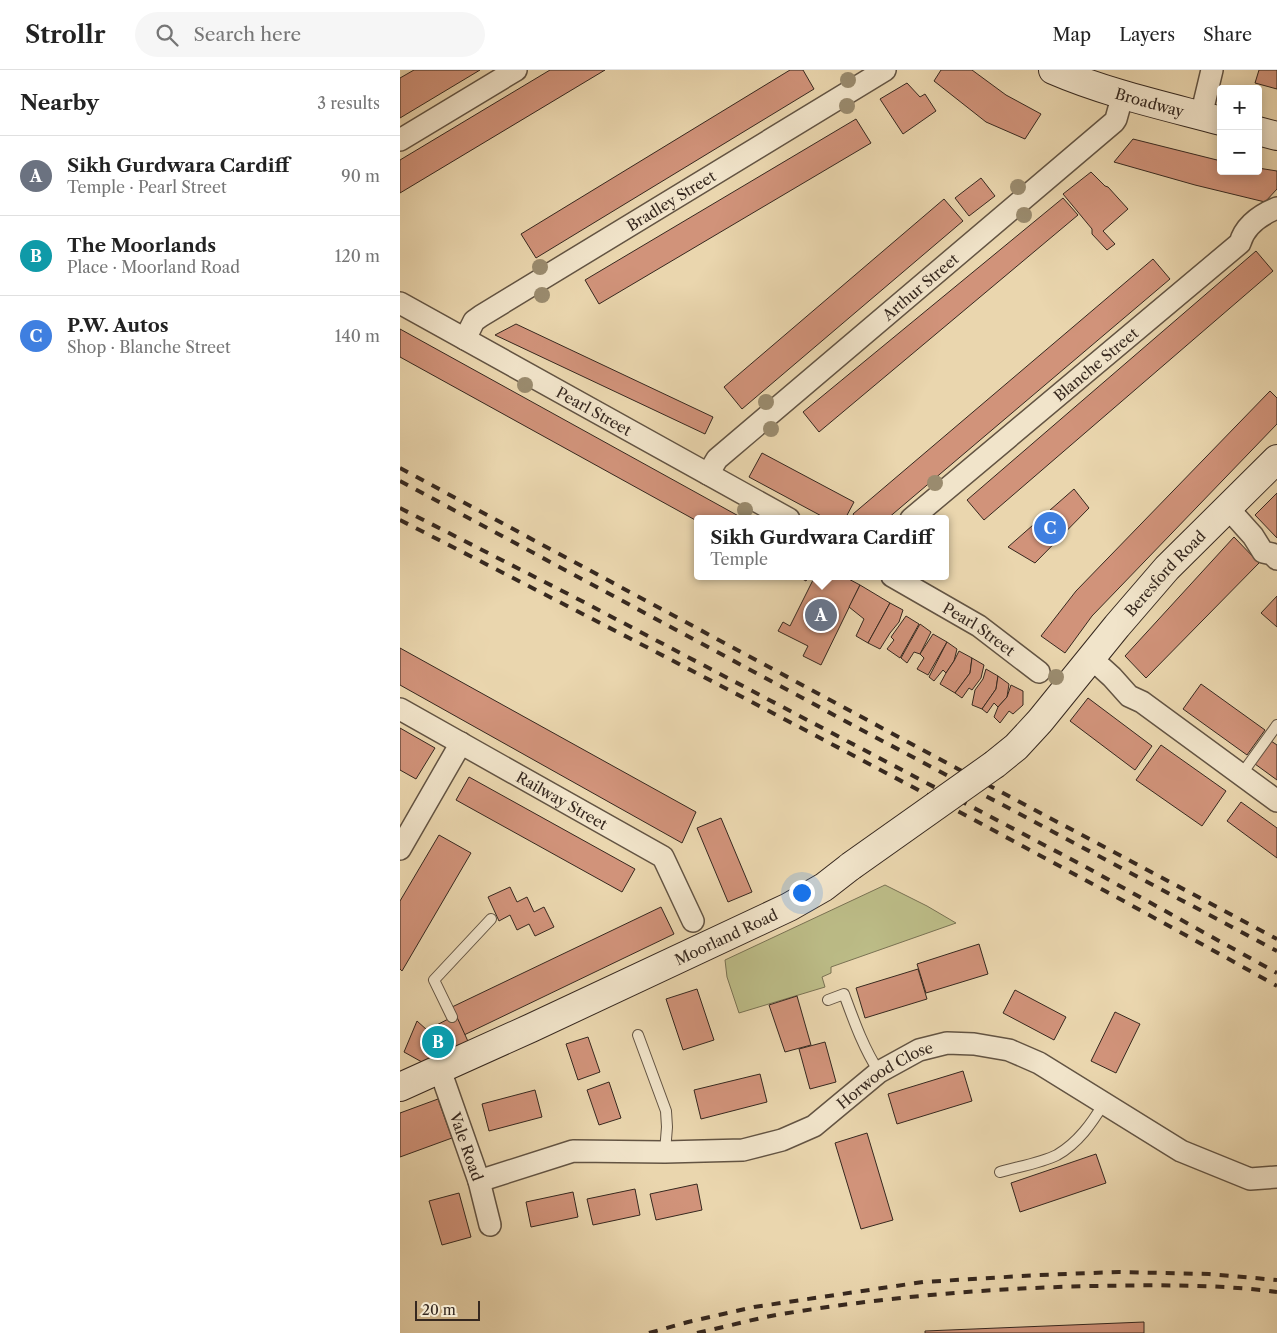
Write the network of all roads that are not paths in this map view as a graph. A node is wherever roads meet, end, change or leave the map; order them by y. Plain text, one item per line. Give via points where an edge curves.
1 (516, 70) edge
2 (885, 70) edge
3 (1053, 70) edge
4 (1212, 70) edge
5 (1123, 94) junction
6 (1211, 118) edge
7 (1262, 132) edge
8 (1277, 136) edge
9 (400, 140) edge
10 (1277, 208) edge
11 (400, 304) edge
12 (464, 339) junction
13 (1277, 459) edge
14 (708, 474) junction
15 (1228, 507) junction
16 (782, 515) edge
17 (916, 515) edge
18 (1277, 559) edge
19 (899, 580) edge
20 (1091, 658) junction
21 (1039, 672) dead end
22 (1063, 695) joint
23 (400, 709) edge
24 (1277, 725) edge
25 (461, 743) junction
26 (1241, 775) junction
27 (1277, 801) edge
28 (400, 849) edge
29 (491, 919) dead end
30 (693, 921) dead end
31 (828, 1000) dead end
32 (452, 1017) dead end
33 (638, 1035) dead end
34 (440, 1070) junction
35 (879, 1072) junction
36 (403, 1080) edge
37 (1104, 1103) junction
38 (665, 1152) junction
39 (1000, 1172) dead end
40 (1277, 1178) edge
41 (479, 1181) junction
42 (490, 1225) dead end

1 - 9 street
2 - 12 street, Bradley Street via 481,316 474,321
3 - 5 street, Broadway
4 - 6 street
5 - 6 street, Broadway
5 - 14 street, Arthur Street via 1114,122 717,459
7 - 8 street
10 - 17 street, Blanche Street via 1266,212 1249,226 1240,243
11 - 12 street, Pearl Street
12 - 14 street, Pearl Street
13 - 15 street, Beresford Road
14 - 16 street, Pearl Street
15 - 18 street via 1263,552
15 - 20 street, Beresford Road via 1167,568
19 - 21 street, Pearl Street via 979,626
20 - 22 street, Beresford Road
20 - 26 street via 1129,696 1142,702
22 - 34 street, Moorland Road, bridge via 1016,747 995,764 824,887 789,907
23 - 25 street, Railway Street
24 - 26 lane
25 - 28 street
25 - 30 street, Railway Street via 663,857
26 - 27 street
29 - 32 lane via 434,980
31 - 35 lane via 844,994
33 - 38 lane via 666,1111
34 - 36 street, Moorland Road
34 - 41 street, Vale Road
35 - 37 street, Horwood Close via 920,1050 947,1043 974,1044 1009,1050 1040,1063
35 - 38 street, Horwood Close via 814,1126 782,1140 743,1150
37 - 39 lane via 1085,1132 1056,1155
37 - 40 street, Horwood Close via 1181,1151 1250,1178
38 - 41 street, Horwood Close via 573,1151
41 - 42 street, Vale Road

